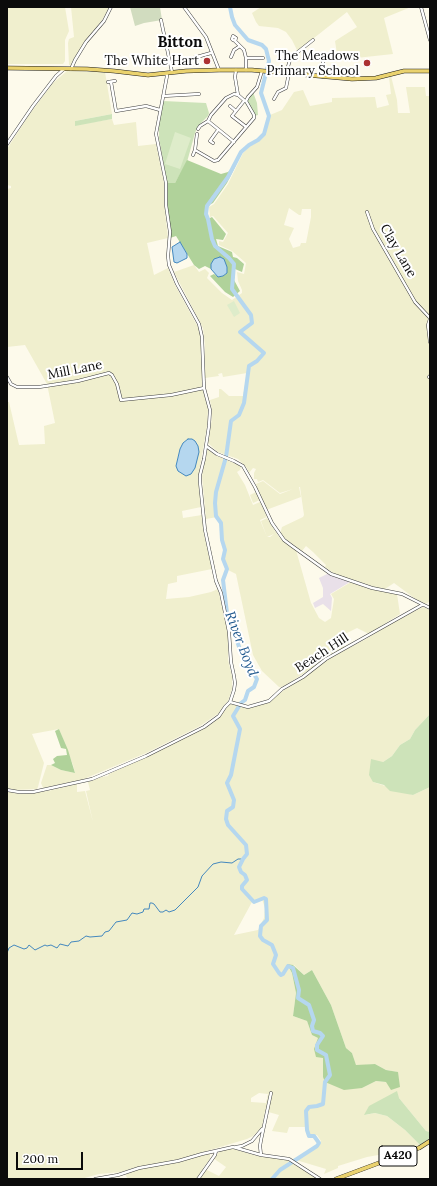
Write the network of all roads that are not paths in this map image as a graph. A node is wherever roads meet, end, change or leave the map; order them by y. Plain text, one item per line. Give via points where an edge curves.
1 (111, 7) edge
2 (184, 7) edge
3 (421, 7) edge
4 (161, 20) dead end
5 (235, 40) dead end
6 (313, 40) dead end
7 (430, 40) edge
8 (240, 46) junction
9 (212, 53) junction
10 (231, 57) dead end
11 (193, 58) dead end
12 (246, 58) junction
13 (263, 58) dead end
14 (323, 58) dead end
15 (7, 68) edge
16 (64, 68) junction
17 (71, 69) junction
18 (219, 70) junction
19 (236, 70) junction
20 (246, 70) junction
21 (262, 71) junction
22 (430, 71) edge
23 (172, 72) junction
24 (166, 73) junction
25 (288, 73) junction
26 (323, 77) junction
27 (111, 82) dead end
28 (199, 94) dead end
29 (238, 95) junction
30 (163, 96) junction
31 (274, 99) dead end
32 (245, 101) junction
33 (230, 106) dead end
34 (160, 110) junction
35 (236, 110) junction
36 (208, 121) junction
37 (245, 126) dead end
38 (198, 129) dead end
39 (218, 130) junction
40 (197, 134) dead end
41 (234, 142) junction
42 (213, 143) dead end
43 (7, 144) edge
44 (195, 150) junction
45 (193, 155) dead end
46 (367, 212) dead end
47 (430, 318) edge
48 (430, 342) edge
49 (7, 377) edge
50 (204, 388) junction
51 (206, 446) junction
52 (422, 605) junction
53 (430, 608) edge
54 (230, 702) junction
55 (7, 790) edge
56 (270, 1093) dead end
57 (263, 1128) junction
58 (430, 1141) edge
59 (232, 1147) junction
60 (216, 1151) junction
61 (261, 1155) junction
62 (95, 1179) edge
63 (198, 1179) edge
64 (320, 1179) edge
65 (336, 1179) edge

1 - 17 street via 104,21 86,42
2 - 9 street via 206,37
3 - 7 street
4 - 23 street
5 - 8 street
6 - 25 street via 290,60
8 - 10 street via 234,50
8 - 12 street
9 - 11 street
9 - 18 street
12 - 13 street
12 - 20 street
14 - 26 street
15 - 16 main road
16 - 17 main road
16 - 43 street
17 - 24 main road via 148,75
18 - 19 main road
18 - 23 main road
19 - 20 main road
19 - 29 street
20 - 21 main road
21 - 25 main road
21 - 32 street via 258,87
22 - 26 main road via 404,72 364,79
23 - 24 main road
24 - 30 street
25 - 26 main road
25 - 31 street via 286,88 278,92
27 - 34 street via 116,111 146,106
28 - 30 street
29 - 32 street
29 - 36 street via 226,98
30 - 34 street
32 - 35 street
32 - 41 street via 254,118
33 - 35 street
34 - 50 street via 156,134 166,183 170,232 168,262 201,329 204,346
35 - 37 street via 232,116
36 - 38 street
36 - 39 street
39 - 41 street
39 - 42 street via 210,141
40 - 44 street
41 - 44 street via 217,161
44 - 45 street
46 - 47 street, Clay Lane via 373,229 415,302
47 - 48 street
49 - 50 street, Mill Lane via 8,382 17,387 39,387 109,372 117,384 121,400 171,395
50 - 51 street via 210,410
51 - 52 street via 240,464 247,472 271,522 284,540 331,574 372,588 402,594
51 - 54 street via 200,482 205,530 230,632 230,660 235,683
52 - 53 street
52 - 54 street, Beach Hill via 326,659 269,701 248,707
54 - 55 street via 219,716 204,727 92,779 33,792
56 - 57 street
57 - 59 street via 252,1141
57 - 61 street
58 - 65 main road, A420 via 419,1148
59 - 60 street
59 - 61 street
60 - 62 street
60 - 63 street
61 - 64 street via 291,1160

